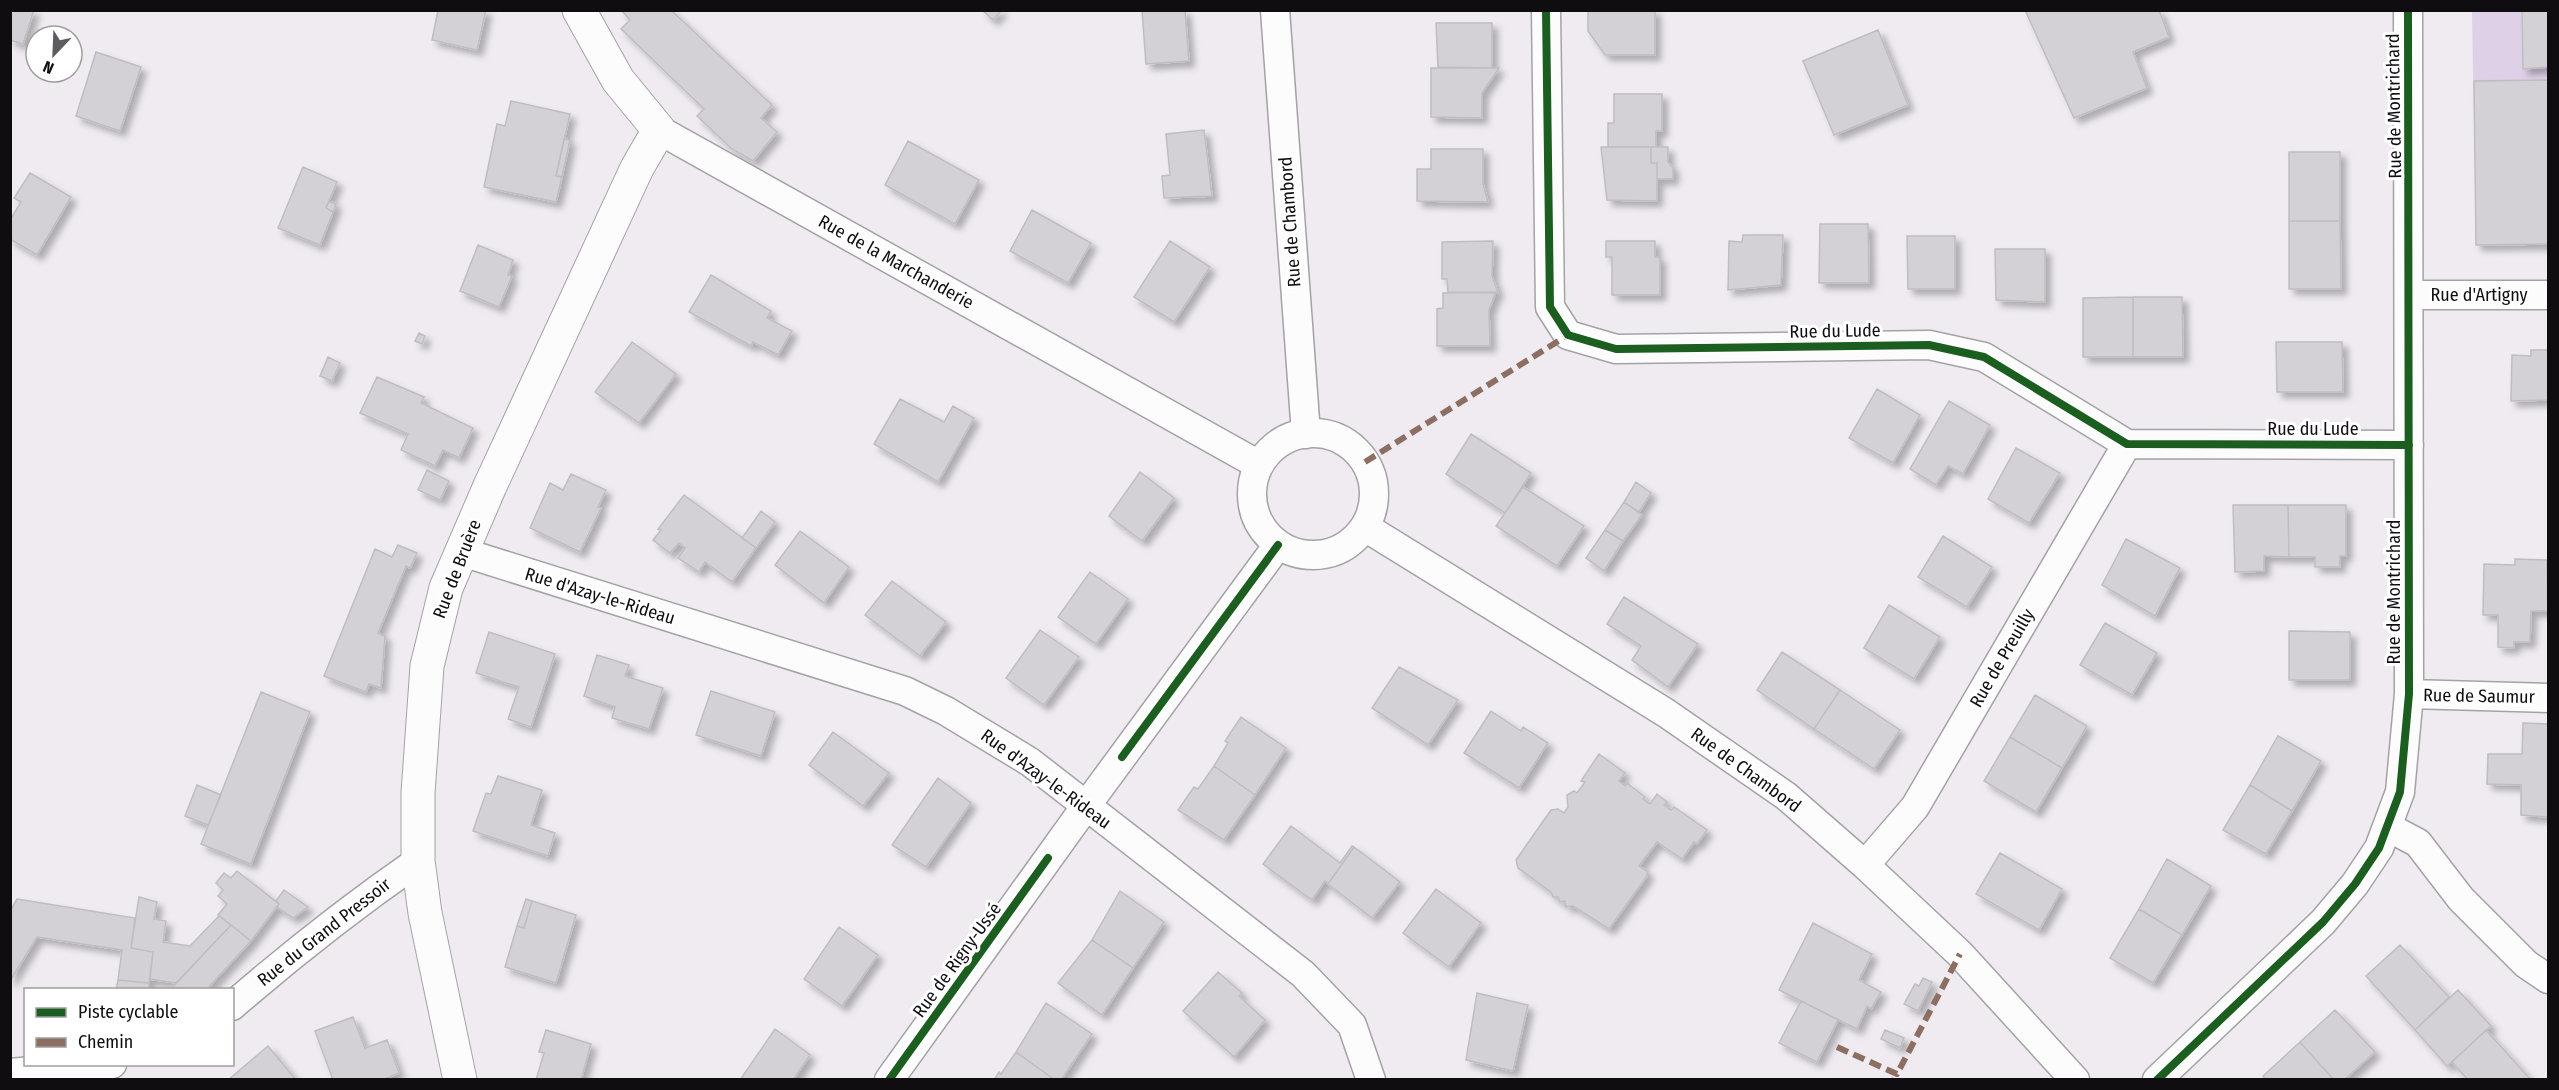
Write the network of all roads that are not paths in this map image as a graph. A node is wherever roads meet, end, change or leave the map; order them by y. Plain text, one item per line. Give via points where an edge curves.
1 (579, 10) edge
2 (1275, 10) edge
3 (1546, 10) edge
4 (2408, 10) edge
5 (659, 130) junction
6 (2548, 295) edge
7 (2410, 296) junction
8 (1306, 434) junction
9 (2127, 444) junction
10 (2409, 445) junction
11 (1259, 465) junction
12 (1365, 526) junction
13 (1278, 545) junction
14 (462, 552) junction
15 (2409, 694) junction
16 (2548, 698) edge
17 (1086, 806) junction
18 (2388, 827) junction
19 (418, 861) junction
20 (1865, 865) junction
21 (2548, 979) edge
22 (234, 1004) edge
23 (99, 1066) edge
24 (10, 1073) edge
25 (459, 1080) edge
26 (890, 1080) edge
27 (1371, 1080) edge
28 (2075, 1080) edge
29 (2157, 1080) edge

1 - 5 street, Rue de la Marchanderie via 618,80
2 - 8 street, Rue de Chambord
3 - 9 street, Rue du Lude via 1550,307 1568,335 1616,348 1929,345 1984,357
4 - 7 street, Rue de Montrichard
5 - 11 street, Rue de la Marchanderie
5 - 14 street, Rue de Bruère via 637,168
6 - 7 street, Rue d'Artigny
7 - 10 street, Rue de Montrichard
8 - 11 street via 1278,444
8 - 12 street via 1339,439 1365,462 1374,494
9 - 10 street, Rue du Lude
9 - 20 street, Rue de Preuilly via 1914,807
10 - 15 street, Rue de Montrichard
11 - 13 street via 1252,486 1253,509 1263,529
12 - 13 street via 1352,542 1335,552 1297,554
12 - 20 street, Rue de Chambord via 1666,713 1786,796
13 - 17 street, Rue de Rigny-Ussé
14 - 17 street, Rue d'Azay-le-Rideau via 905,691 1030,762
14 - 19 street, Rue de Bruère via 446,588 427,666 418,793
15 - 16 street, Rue de Saumur
15 - 18 street, Rue de Montrichard via 2400,792
17 - 26 street, Rue de Rigny-Ussé
17 - 27 street, Rue d'Azay-le-Rideau via 1303,975 1352,1025
18 - 21 street via 2418,843 2461,899 2526,964
18 - 29 street, Rue de Montrichard via 2355,884 2322,922
19 - 22 street, Rue du Grand Pressoir via 348,910
19 - 25 street, Rue de Bruère
20 - 28 street, Rue de Chambord via 1960,954
23 - 24 street

